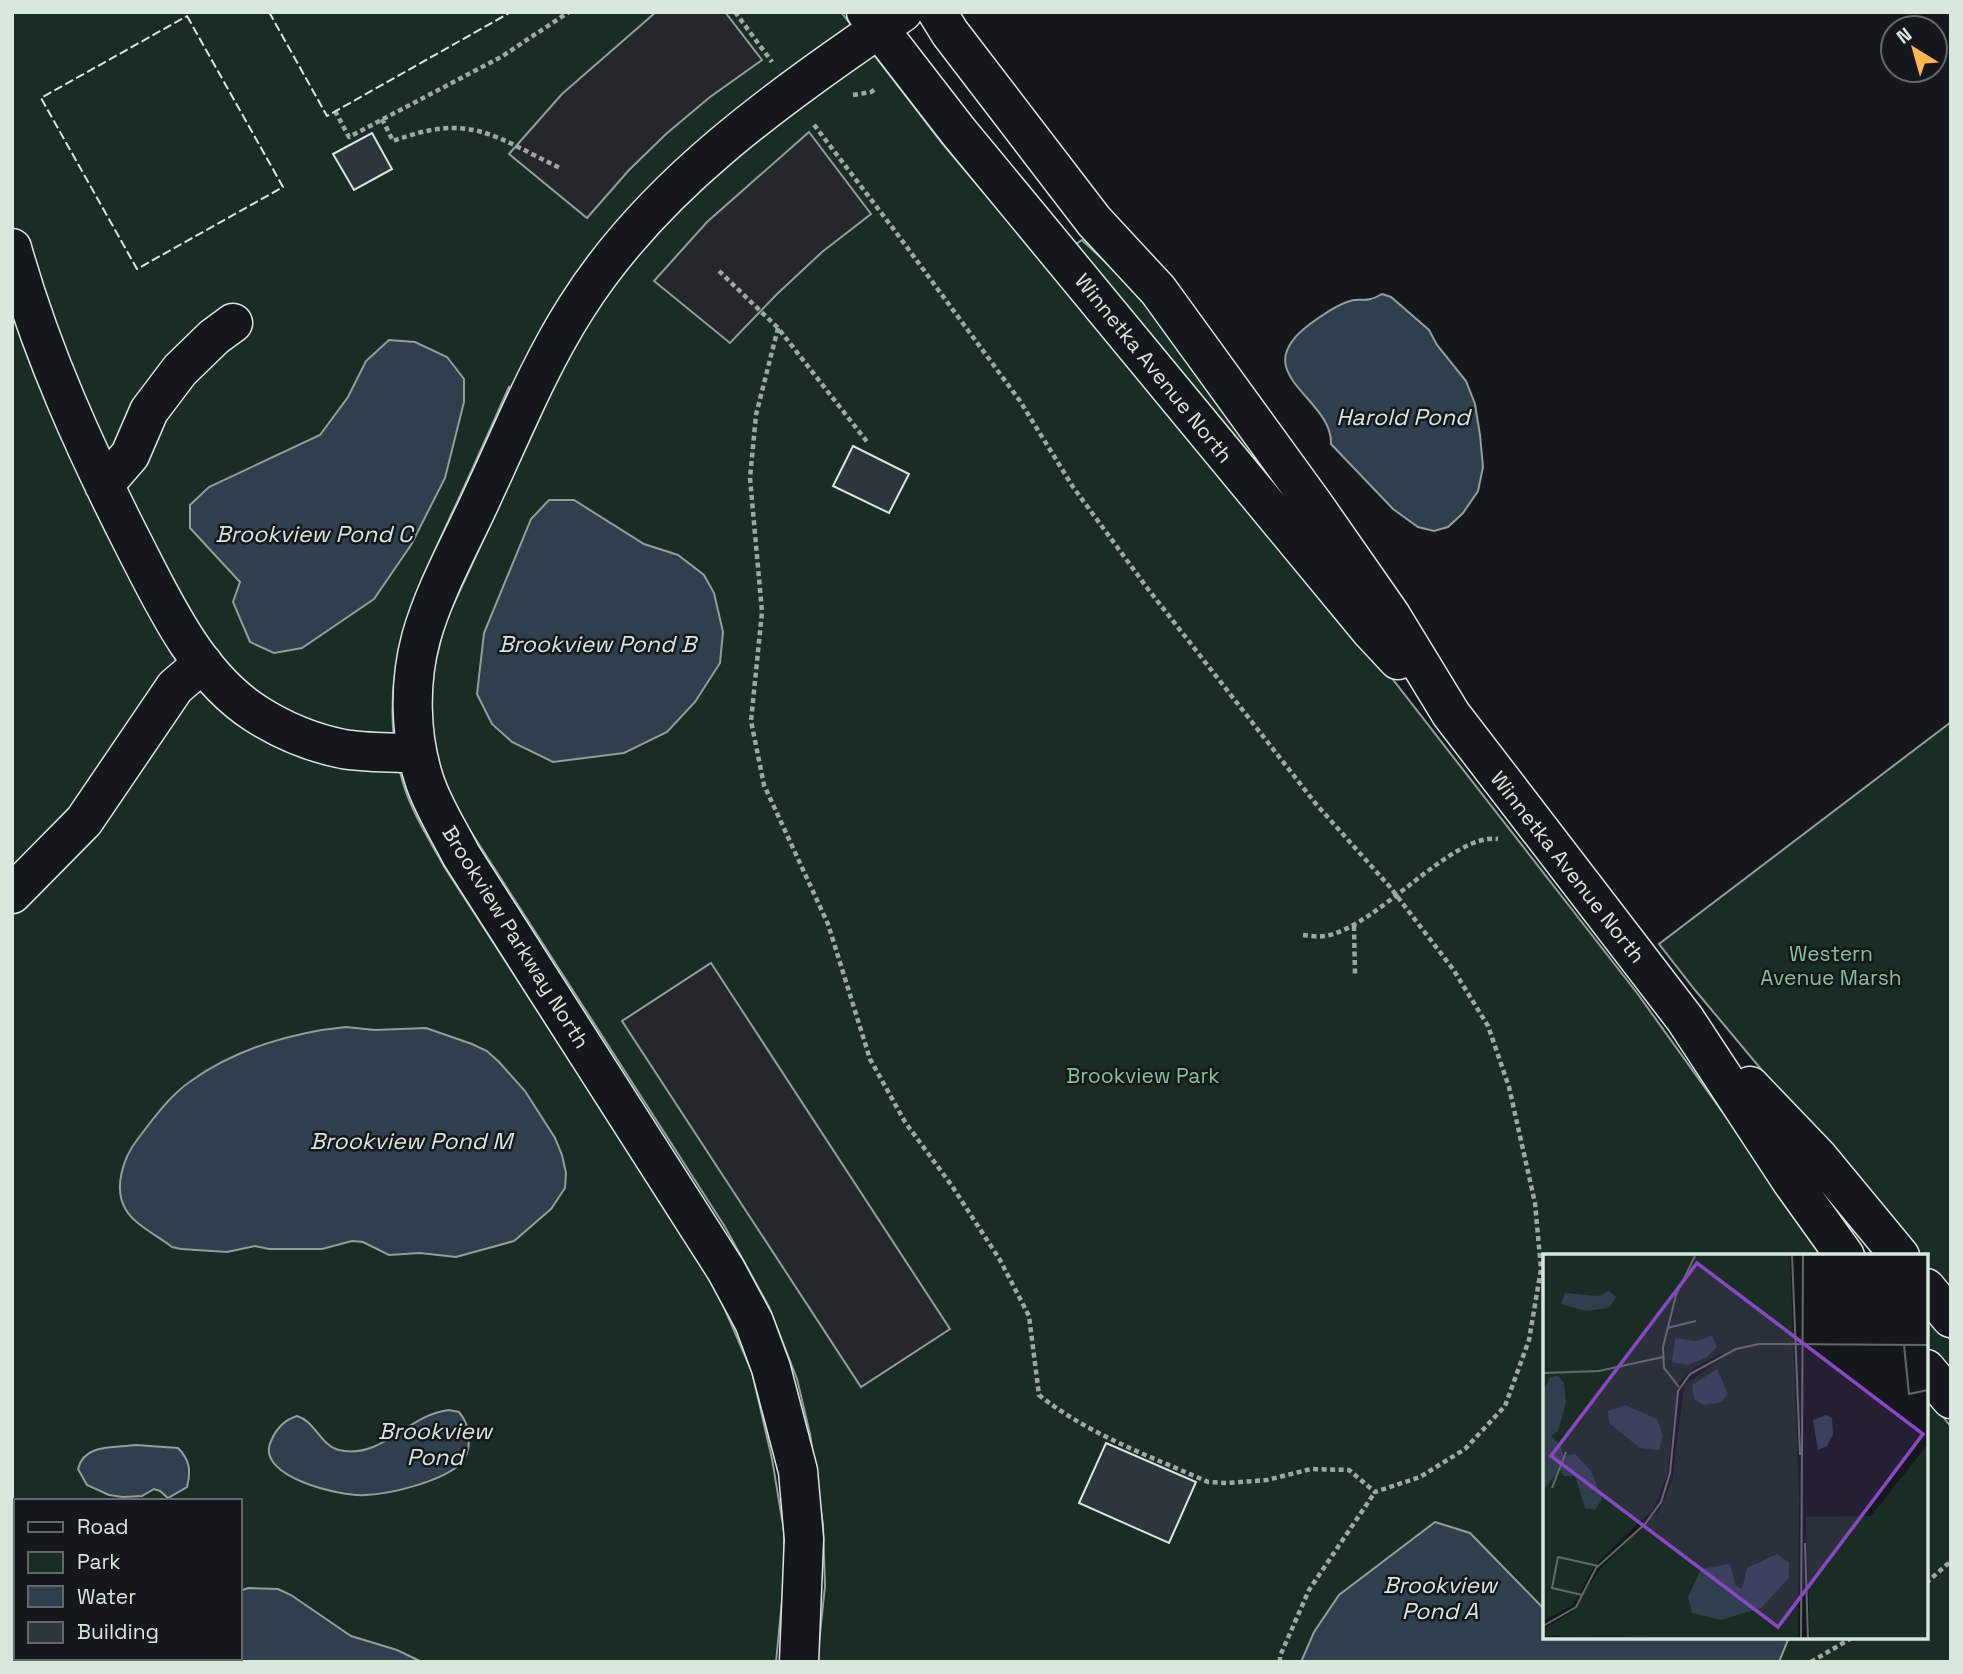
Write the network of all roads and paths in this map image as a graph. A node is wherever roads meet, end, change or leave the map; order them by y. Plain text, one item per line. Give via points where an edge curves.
1 (569, 12) edge
2 (735, 12) edge
3 (937, 12) edge
4 (883, 18) edge
5 (792, 92) junction
6 (335, 111) dead end
7 (382, 119) junction
8 (562, 169) dead end
9 (12, 248) edge
10 (719, 271) dead end
11 (233, 323) dead end
12 (778, 328) junction
13 (868, 443) dead end
14 (104, 485) junction
15 (203, 663) junction
16 (1451, 715) junction
17 (417, 754) junction
18 (1504, 842) dead end
19 (12, 894) edge
20 (1396, 896) junction
21 (1354, 926) junction
22 (1303, 935) dead end
23 (1355, 975) dead end
24 (1685, 1019) junction
25 (1844, 1254) edge
26 (1897, 1254) edge
27 (1928, 1290) edge
28 (1951, 1318) edge
29 (1928, 1370) edge
30 (1951, 1399) edge
31 (1375, 1492) junction
32 (1951, 1561) edge
33 (1928, 1581) edge
34 (1850, 1639) edge
35 (799, 1662) edge
36 (1280, 1662) edge
37 (1811, 1662) edge

1 - 7 path via 501,57
2 - 5 path
3 - 16 street, Winnetka Avenue North via 1094,220 1158,290 1390,614
4 - 5 street, Brookview Parkway North
4 - 16 street, Winnetka Avenue North via 958,131 1344,600
5 - 17 street, Brookview Parkway North via 742,128 678,185 632,233 575,308 530,392 421,639 413,721
5 - 20 path via 1020,401 1073,487 1148,589 1316,804
6 - 7 path via 349,137
7 - 8 path via 393,141 422,130 456,126 481,130
9 - 14 street via 63,396
10 - 12 path
11 - 14 street via 180,370 149,411 130,455
12 - 13 path
12 - 31 path via 756,415 750,478 762,612 751,721 764,785 828,924 870,1059 905,1122 1000,1261 1029,1317 1040,1395 1099,1434 1208,1482 1267,1480 1311,1469 1349,1470
14 - 15 street via 164,603
15 - 17 street via 226,691 254,713 292,733 343,748
15 - 19 street via 176,687 84,821
16 - 24 street, Winnetka Avenue North
17 - 35 street, Brookview Parkway North via 425,782 461,855 719,1259 754,1322 798,1471 804,1539
18 - 20 path via 1496,837 1474,842
20 - 21 path
20 - 31 path via 1453,969 1488,1026 1509,1087 1535,1203 1541,1269 1529,1340 1505,1406 1465,1450 1420,1477
21 - 22 path via 1325,936
21 - 23 path
24 - 25 street, Winnetka Avenue North
24 - 26 street, Winnetka Avenue North via 1819,1158
27 - 28 street
29 - 30 street
31 - 36 path via 1309,1590
32 - 33 path
34 - 37 path

